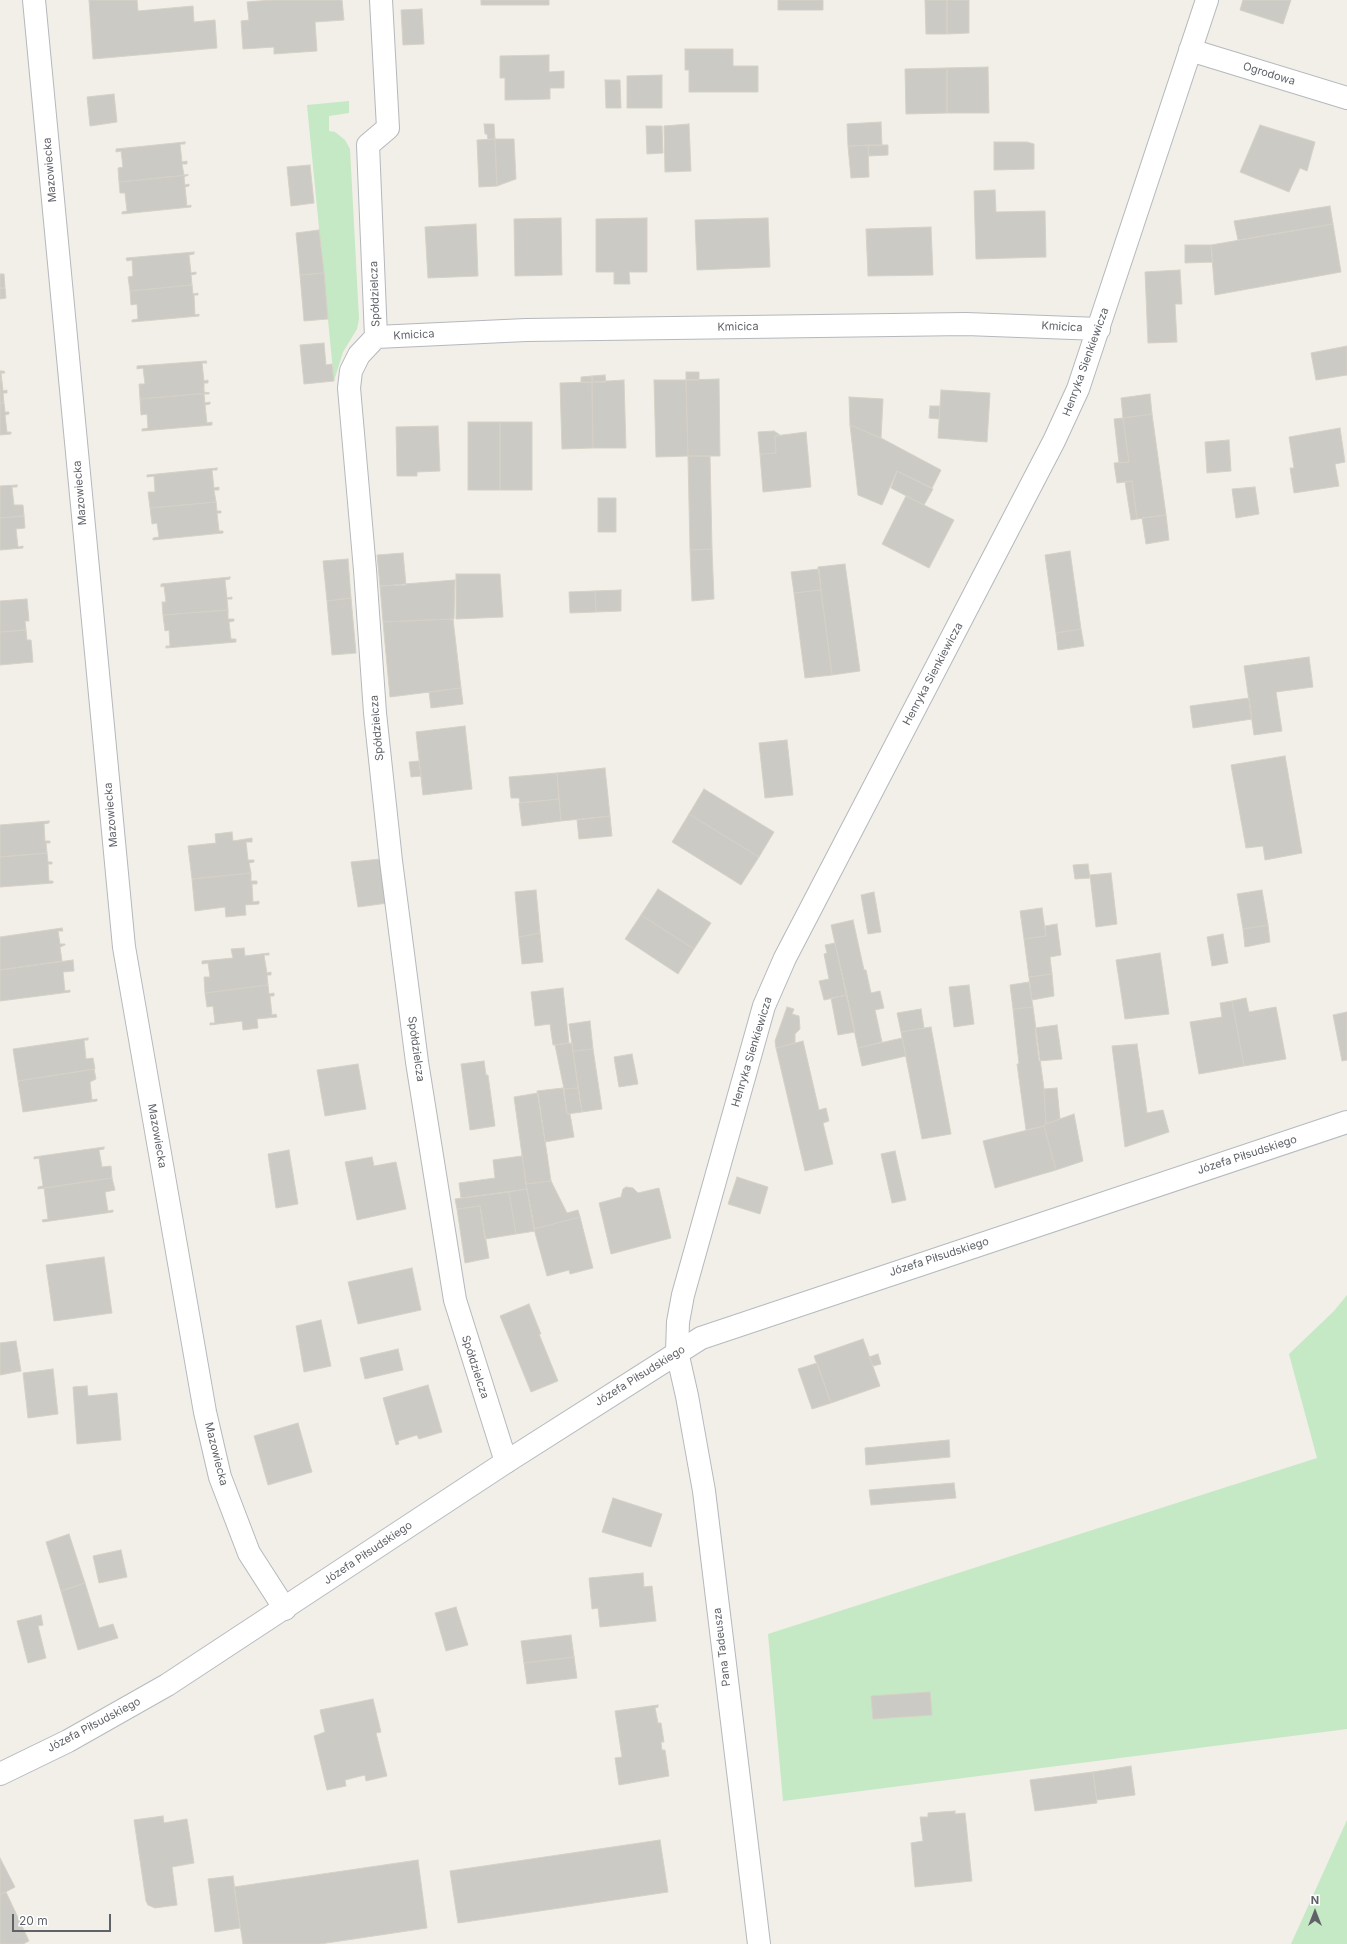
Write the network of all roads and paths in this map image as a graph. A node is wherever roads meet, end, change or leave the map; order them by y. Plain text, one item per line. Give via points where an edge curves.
1 (34, 0) edge
2 (382, 0) edge
3 (1207, 0) edge
4 (1190, 50) junction
5 (1347, 98) edge
6 (1099, 329) junction
7 (376, 337) junction
8 (1347, 1122) edge
9 (677, 1352) junction
10 (506, 1462) junction
11 (285, 1609) junction
12 (0, 1774) edge
13 (759, 1944) edge

1 - 11 street, Mazowiecka via 124,947 205,1412 220,1477 249,1554
2 - 7 street, Spółdzielcza via 388,128 368,145
3 - 4 street, Henryka Sienkiewicza
4 - 5 street, Ogrodowa
4 - 6 street, Henryka Sienkiewicza
6 - 7 street, Kmicica via 966,324 526,330
6 - 9 street, Henryka Sienkiewicza via 1078,389 1054,441 785,958 764,1006 683,1295 678,1322
7 - 10 street, Spółdzielcza via 359,354 351,371 349,388 375,713 391,861 417,1062 455,1300
8 - 9 street, Józefa Piłsudskiego via 714,1332
9 - 10 street, Józefa Piłsudskiego
9 - 13 street, Pana Tadeusza via 704,1491
10 - 11 street, Józefa Piłsudskiego
11 - 12 street, Józefa Piłsudskiego via 167,1685

